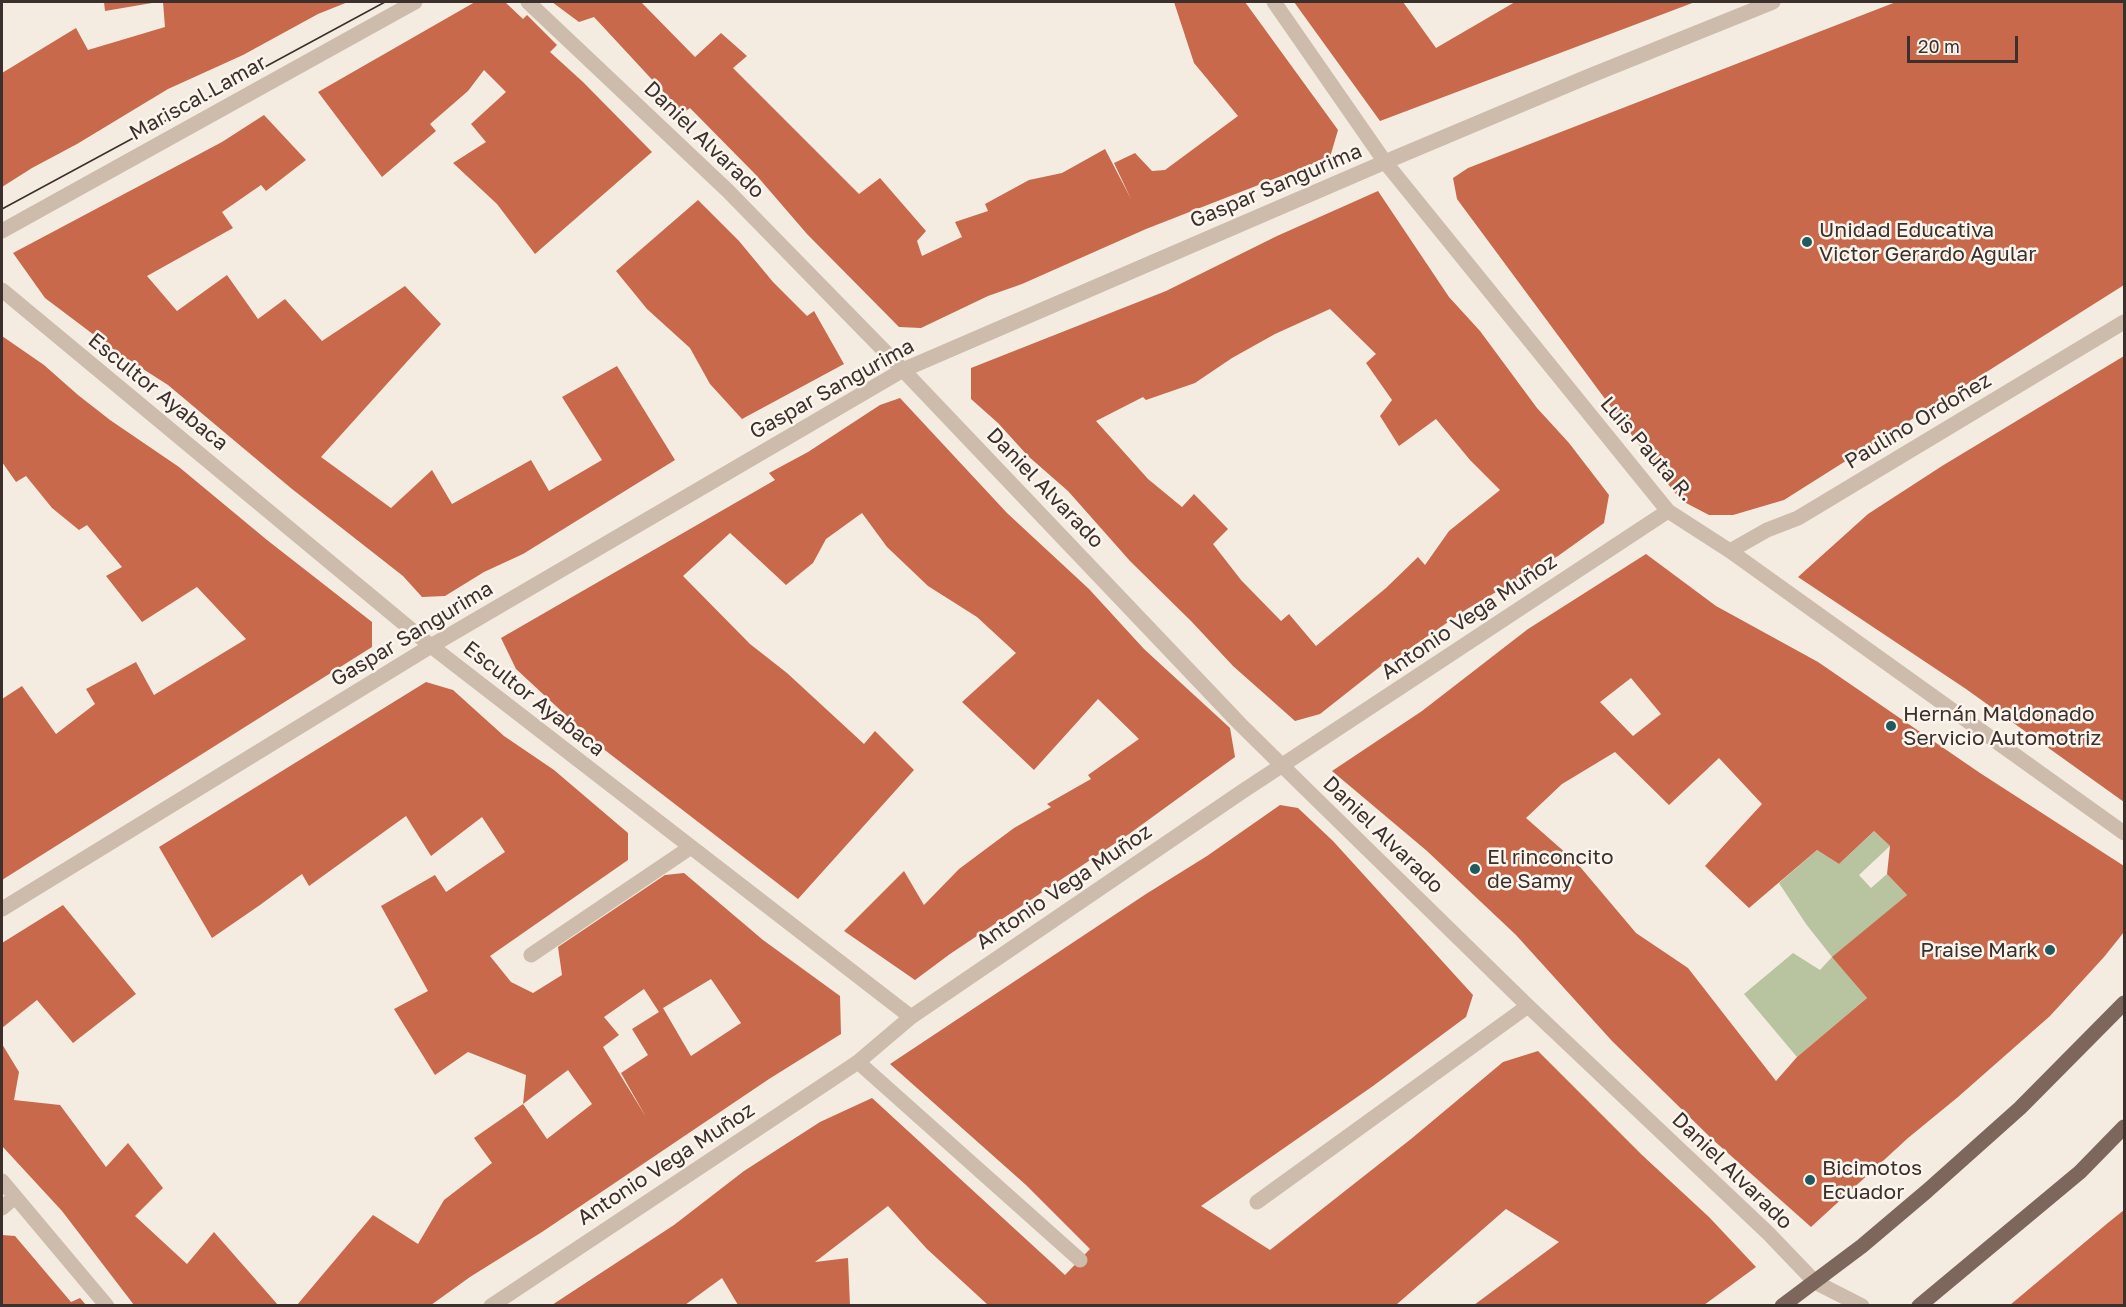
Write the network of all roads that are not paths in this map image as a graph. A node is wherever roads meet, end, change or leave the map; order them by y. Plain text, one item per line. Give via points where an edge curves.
1 (415, 2) edge
2 (528, 2) edge
3 (1274, 2) edge
4 (1773, 2) edge
5 (1385, 162) junction
6 (2, 231) edge
7 (2, 290) edge
8 (2124, 322) edge
9 (903, 370) junction
10 (1668, 511) junction
11 (1730, 551) junction
12 (431, 646) junction
13 (1282, 765) junction
14 (2124, 833) edge
15 (691, 847) junction
16 (2, 909) edge
17 (531, 955) dead end
18 (2124, 1003) edge
19 (1528, 1006) junction
20 (911, 1017) junction
21 (858, 1062) junction
22 (2124, 1126) edge
23 (2, 1181) edge
24 (15, 1197) junction
25 (1257, 1202) dead end
26 (2, 1208) edge
27 (1080, 1260) dead end
28 (1815, 1282) junction
29 (107, 1305) edge
30 (491, 1305) edge
31 (1782, 1305) edge
32 (1862, 1305) edge
33 (1919, 1305) edge

1 - 6 street, Mariscal Lamar
2 - 9 street, Daniel Alvarado via 728,190
3 - 5 street, Luis Pauta R.
4 - 5 street, Gaspar Sangurima
5 - 9 street, Gaspar Sangurima
5 - 10 street, Luis Pauta R.
7 - 12 street, Escultor Ayabaca
8 - 11 street, Paulino Ordoñez via 1798,518
9 - 12 street, Gaspar Sangurima
9 - 13 street, Daniel Alvarado
10 - 11 street, Luis Pauta R.
10 - 13 street, Antonio Vega Muñoz
11 - 14 street, Luis Pauta R.
12 - 15 street, Escultor Ayabaca
12 - 16 street, Gaspar Sangurima
13 - 19 street, Daniel Alvarado
13 - 20 street, Antonio Vega Muñoz
15 - 17 street
15 - 20 street, Escultor Ayabaca
18 - 28 main road via 2011,1115 1862,1246
19 - 25 street
19 - 28 street, Daniel Alvarado
20 - 21 street, Antonio Vega Muñoz
21 - 27 street
21 - 30 street, Antonio Vega Muñoz
22 - 33 main road via 2080,1173
23 - 24 street
24 - 26 street
24 - 29 street
28 - 31 main road
28 - 32 street, Daniel Alvarado

